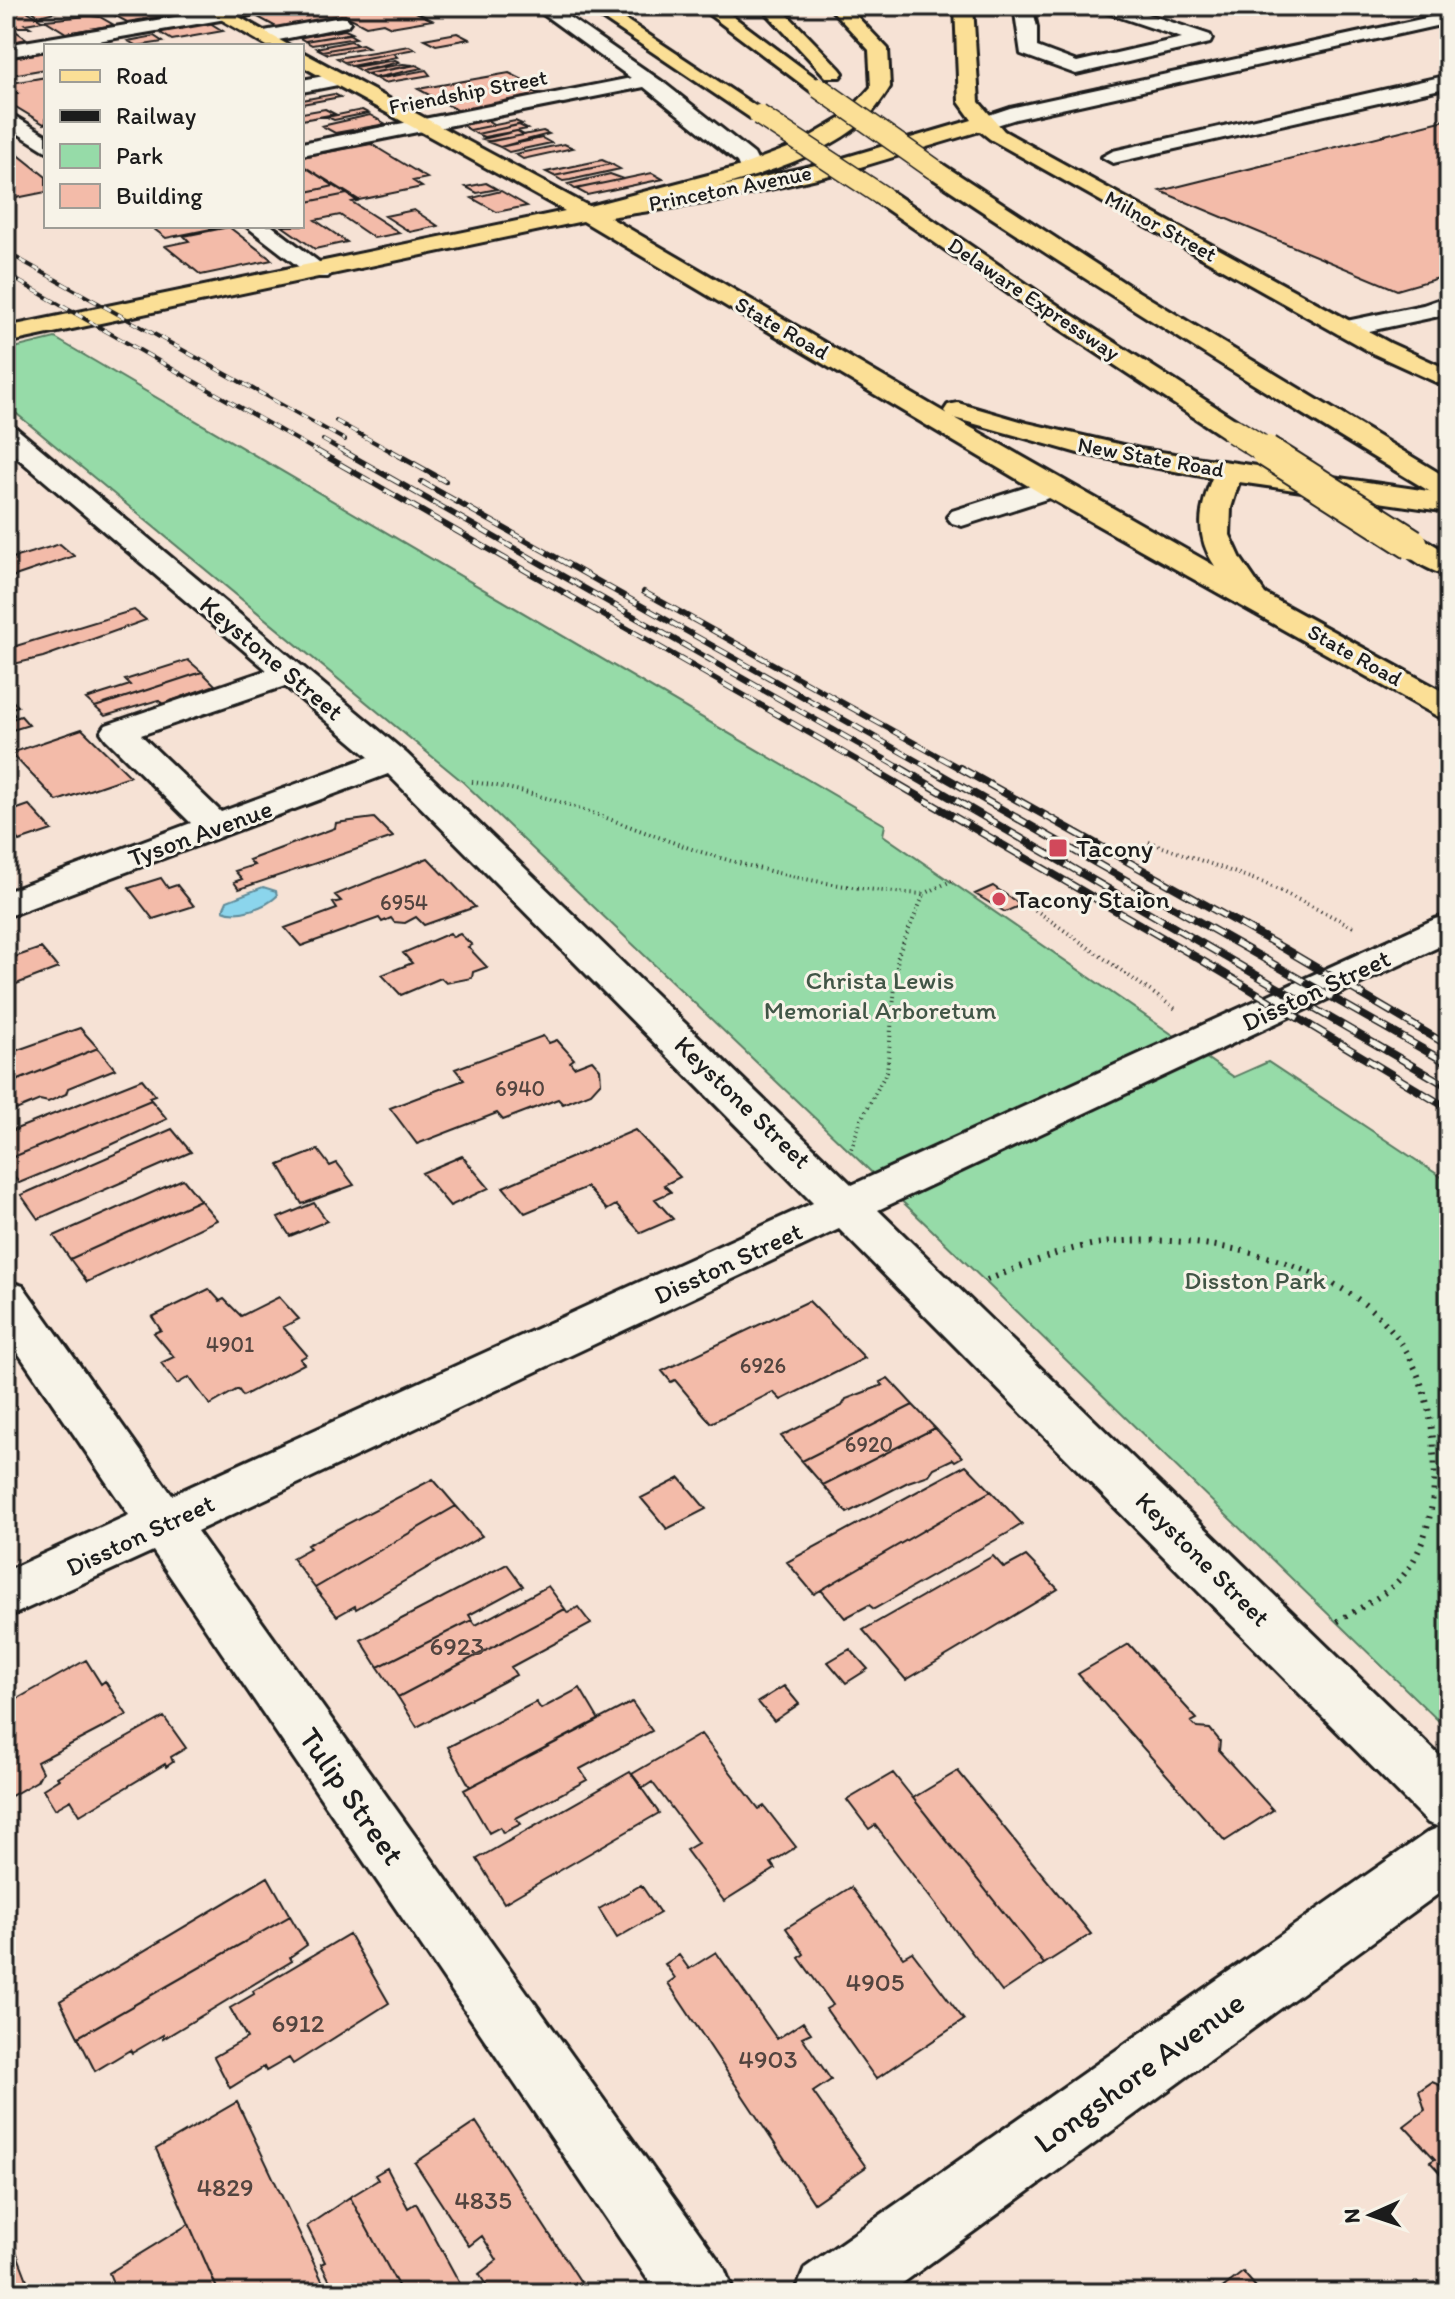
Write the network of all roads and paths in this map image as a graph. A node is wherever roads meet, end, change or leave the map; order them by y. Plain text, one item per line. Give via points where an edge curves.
1 (273, 6) edge
2 (541, 6) edge
3 (593, 6) edge
4 (769, 6) edge
5 (837, 6) edge
6 (964, 6) edge
7 (1023, 6) edge
8 (1105, 6) edge
9 (215, 10) edge
10 (713, 10) edge
11 (1449, 18) edge
12 (341, 22) dead end
13 (271, 40) edge
14 (684, 42) dead end
15 (237, 44) edge
16 (1163, 48) junction
17 (6, 51) edge
18 (304, 59) edge
19 (1220, 68) junction
20 (341, 79) junction
21 (643, 81) junction
22 (1449, 81) edge
23 (304, 86) edge
24 (763, 113) junction
25 (6, 117) edge
26 (984, 123) junction
27 (423, 125) junction
28 (42, 139) edge
29 (6, 141) edge
30 (304, 149) edge
31 (1113, 157) dead end
32 (934, 169) junction
33 (751, 170) junction
34 (586, 214) junction
35 (260, 228) edge
36 (320, 272) junction
37 (1449, 303) edge
38 (1346, 328) junction
39 (6, 335) edge
40 (1441, 372) edge
41 (862, 374) junction
42 (15, 452) edge
43 (1229, 471) junction
44 (1052, 488) junction
45 (1449, 491) edge
46 (1449, 503) edge
47 (962, 517) dead end
48 (1449, 567) edge
49 (1260, 603) junction
50 (290, 673) junction
51 (1449, 709) edge
52 (394, 760) junction
53 (465, 782) dead end
54 (216, 827) junction
55 (1149, 842) dead end
56 (953, 880) dead end
57 (924, 894) junction
58 (1027, 904) dead end
59 (6, 905) edge
60 (1449, 927) edge
61 (1399, 951) junction
62 (1171, 1007) dead end
63 (850, 1152) dead end
64 (848, 1207) junction
65 (6, 1298) edge
66 (945, 1303) junction
67 (162, 1524) junction
68 (6, 1596) edge
69 (1294, 1650) junction
70 (1449, 1804) edge
71 (1449, 1851) edge
72 (699, 2293) edge
73 (830, 2293) edge

1 - 9 street
2 - 21 street
3 - 24 main road
4 - 32 main road, bridge
5 - 33 main road via 877,41 885,71 878,93 845,126 819,142
6 - 26 main road, Milnor Street via 967,91
7 - 16 street via 1028,50 1076,68
8 - 16 street via 1203,39
9 - 13 main road
9 - 17 street
10 - 32 main road, Delaware Expressway, bridge
11 - 19 street, Princeton Avenue
12 - 13 street
13 - 15 street
14 - 24 main road
16 - 19 street
18 - 20 main road, State Road
19 - 26 street, Princeton Avenue
20 - 23 street
20 - 27 main road, State Road
21 - 27 street, Friendship Street
21 - 33 street via 736,150
22 - 31 street
24 - 48 main road, Delaware Expressway, bridge via 1060,318
25 - 28 street
26 - 34 main road, Princeton Avenue via 797,177
26 - 38 main road, Milnor Street
27 - 30 street, Friendship Street
27 - 34 main road, State Road
28 - 29 street
32 - 45 main road, Delaware Expressway via 1129,298
33 - 34 main road
34 - 36 main road, Princeton Avenue
34 - 41 main road, State Road
35 - 36 street
36 - 39 main road, Princeton Avenue
37 - 38 street
38 - 40 main road, Milnor Street
41 - 43 main road, New State Road via 979,418 1071,444
41 - 44 main road, State Road
42 - 50 street, Keystone Street
43 - 46 main road, New State Road
43 - 49 main road, State Road via 1214,507 1213,530 1225,562
44 - 47 street
44 - 49 main road, State Road
49 - 51 main road, State Road
50 - 52 street, Keystone Street
50 - 54 street via 118,732
52 - 54 street, Tyson Avenue
52 - 64 street, Keystone Street
53 - 57 path via 575,805 736,862 802,879
54 - 59 street, Tyson Avenue
55 - 61 path via 1264,883
56 - 57 path
57 - 63 path via 898,955 887,1071
58 - 62 path
60 - 61 street, Disston Street
61 - 64 street, Disston Street
64 - 66 street, Keystone Street
64 - 67 street, Disston Street
65 - 67 street, Tulip Street
66 - 69 street, Keystone Street
66 - 69 path via 1057,1253 1098,1243 1158,1240 1235,1250 1297,1268 1344,1290 1383,1321 1413,1363 1430,1412 1437,1472 1428,1519 1408,1569 1384,1593
67 - 68 street, Disston Street
67 - 72 street, Tulip Street
69 - 70 street, Keystone Street
71 - 73 street, Longshore Avenue

